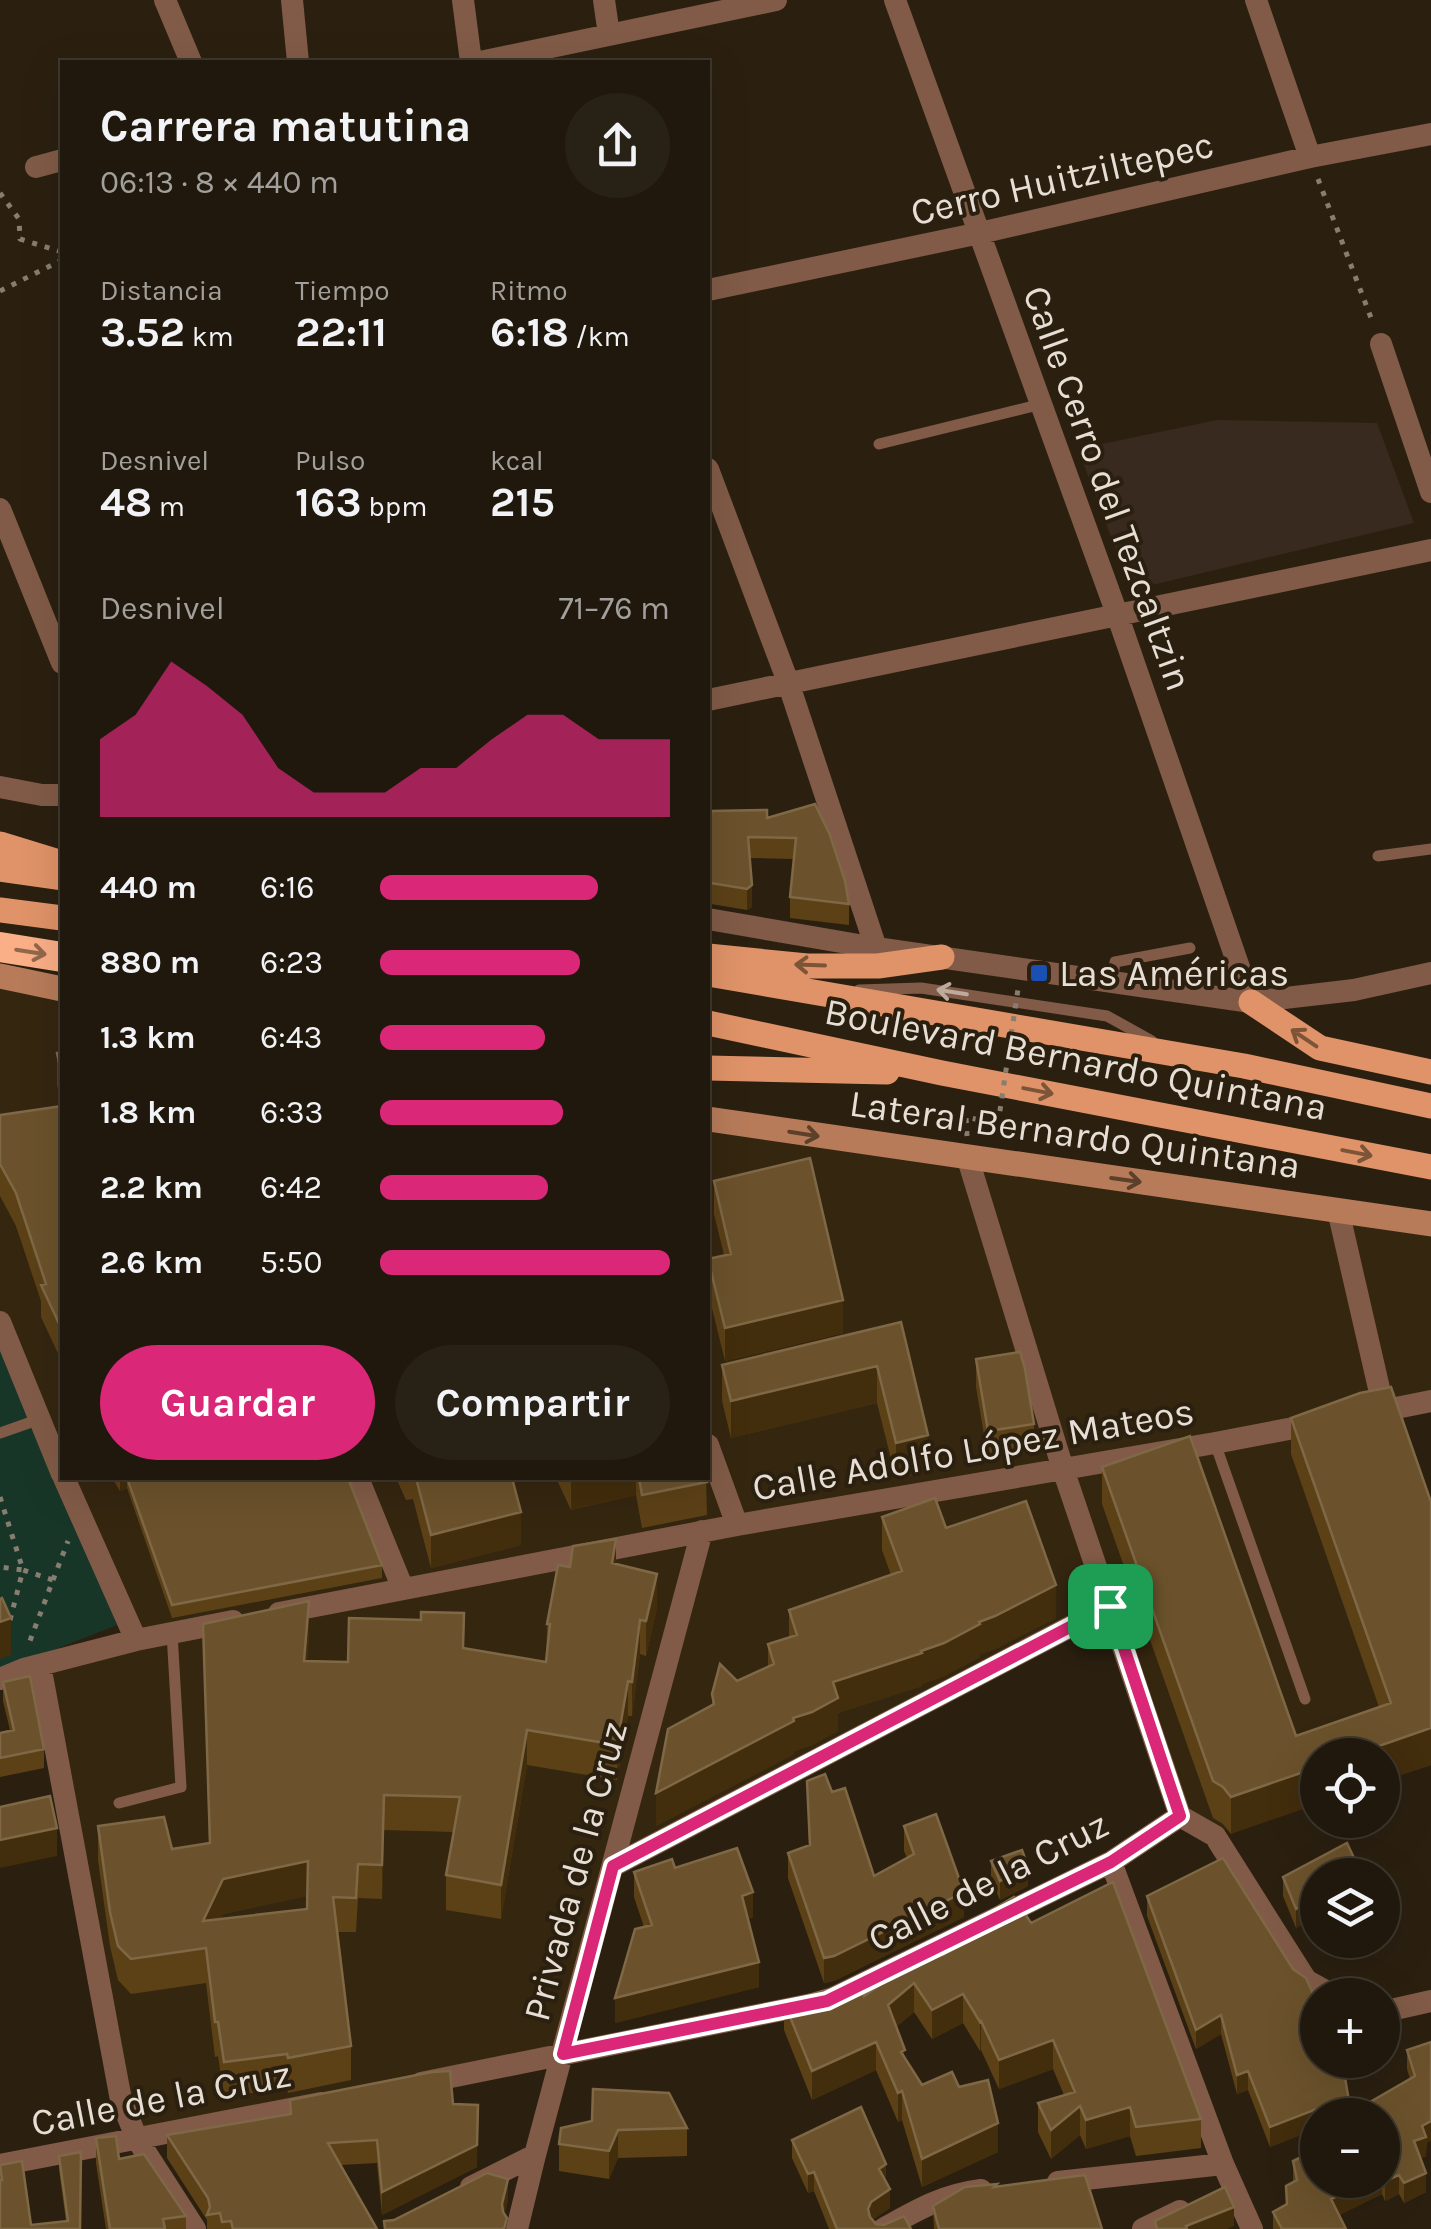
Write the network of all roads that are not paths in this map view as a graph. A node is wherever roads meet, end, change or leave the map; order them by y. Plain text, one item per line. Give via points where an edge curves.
1 (164, 0) edge
2 (292, 0) edge
3 (463, 0) edge
4 (604, 0) edge
5 (776, 0) edge
6 (895, 0) edge
7 (1256, 0) edge
8 (711, 7) edge
9 (609, 35) junction
10 (562, 54) edge
11 (190, 60) edge
12 (298, 60) edge
13 (471, 60) edge
14 (500, 60) edge
15 (1431, 134) edge
16 (1310, 158) junction
17 (60, 161) edge
18 (36, 167) dead end
19 (980, 233) junction
20 (710, 290) edge
21 (1381, 344) road end
22 (1042, 404) junction
23 (879, 444) dead end
24 (710, 474) edge
25 (1431, 492) edge
26 (0, 509) edge
27 (1431, 550) edge
28 (1117, 614) junction
29 (60, 658) edge
30 (788, 682) junction
31 (710, 700) edge
32 (0, 787) edge
33 (60, 795) edge
34 (0, 844) edge
35 (1431, 849) edge
36 (1378, 856) dead end
37 (60, 862) edge
38 (0, 869) edge
39 (60, 878) edge
40 (0, 910) edge
41 (60, 918) edge
42 (710, 918) edge
43 (0, 947) edge
44 (876, 948) junction
45 (1190, 948) dead end
46 (710, 956) edge
47 (942, 956) junction
48 (60, 957) edge
49 (1431, 973) edge
50 (710, 974) edge
51 (0, 976) edge
52 (1112, 983) junction
53 (60, 988) edge
54 (1251, 1002) junction
55 (710, 1023) edge
56 (710, 1068) edge
57 (942, 1072) junction
58 (1431, 1072) edge
59 (1431, 1106) edge
60 (710, 1119) edge
61 (968, 1159) junction
62 (1431, 1167) edge
63 (1338, 1210) junction
64 (1431, 1224) edge
65 (0, 1322) edge
66 (1431, 1401) edge
67 (1384, 1410) junction
68 (40, 1419) junction
69 (0, 1433) edge
70 (1215, 1443) junction
71 (710, 1451) edge
72 (60, 1469) edge
73 (1063, 1469) junction
74 (65, 1480) edge
75 (359, 1480) edge
76 (737, 1525) junction
77 (702, 1532) junction
78 (403, 1589) junction
79 (1110, 1606) junction
80 (172, 1633) junction
81 (136, 1640) junction
82 (32, 1667) junction
83 (0, 1679) edge
84 (1305, 1699) dead end
85 (119, 1803) dead end
86 (1180, 1816) junction
87 (1111, 1862) junction
88 (613, 1866) junction
89 (1305, 1978) edge
90 (1431, 2001) edge
91 (1400, 2008) edge
92 (563, 2054) junction
93 (398, 2087) edge
94 (343, 2098) edge
95 (137, 2139) junction
96 (535, 2156) junction
97 (1223, 2164) junction
98 (0, 2165) edge
99 (1037, 2184) edge
100 (1000, 2188) edge
101 (1214, 2195) junction
102 (452, 2196) edge
103 (195, 2229) edge
104 (518, 2229) edge
105 (884, 2229) edge
106 (1143, 2229) edge
107 (1252, 2229) edge

1 - 11 street
2 - 12 street
3 - 13 street
4 - 9 street
5 - 8 street
6 - 19 street, Calle Cerro del Tezcaltzin
7 - 16 street
8 - 9 street
9 - 10 street
10 - 14 street
15 - 16 street, Cerro Huitziltepec
16 - 19 street, Cerro Huitziltepec
17 - 18 street
19 - 20 street, Cerro Huitziltepec
19 - 22 street, Calle Cerro del Tezcaltzin
21 - 25 street
22 - 23 lane
22 - 28 street, Calle Cerro del Tezcaltzin
24 - 30 street
26 - 29 street
27 - 28 street
28 - 30 street
28 - 54 street, Calle Cerro del Tezcaltzin
30 - 31 street
30 - 44 street
32 - 33 street
34 - 37 main road
35 - 36 lane
38 - 39 main road
40 - 41 main road
42 - 44 street
43 -> 48 highway
44 - 47 street
45 - 52 lane via 1114,962
47 -> 46 main road via 878,966
47 - 52 street
49 - 54 street
59 -> 50 main road, Boulevard Bernardo Quintana via 1244,1066
51 - 53 street
52 - 54 street
58 -> 54 main road via 1320,1048
55 - 57 main road, Boulevard Bernardo Quintana
56 - 57 main road
57 -> 62 main road, Boulevard Bernardo Quintana
60 -> 61 street, Lateral Bernardo Quintana
61 -> 63 street, Lateral Bernardo Quintana
61 - 73 street
63 - 64 street, Lateral Bernardo Quintana
63 - 67 street
65 - 68 street
66 - 67 street, Calle Adolfo López Mateos
67 - 70 street, Calle Adolfo López Mateos
68 - 69 lane
68 - 72 street
70 - 73 street, Calle Adolfo López Mateos
70 - 84 lane
71 - 76 street
73 - 76 street, Calle Adolfo López Mateos
73 - 79 street
74 - 81 street
75 - 78 street
76 - 77 street, Calle Adolfo López Mateos
77 - 78 street, Calle Adolfo López Mateos
77 - 88 street, Privada de la Cruz
78 - 80 street, Calle Adolfo López Mateos
79 - 86 street
79 - 88 street
80 - 81 street, Calle Adolfo López Mateos
80 - 85 lane via 181,1787
81 - 82 street, Calle Adolfo López Mateos
82 - 83 street, Calle Adolfo López Mateos
82 - 95 street via 121,2100
86 - 87 street, Calle de la Cruz
86 - 89 street via 1215,1836
87 - 92 street, Calle de la Cruz via 827,2001
87 - 97 street
88 - 92 street, Privada de la Cruz
90 - 91 street
92 - 93 street, Calle de la Cruz
92 - 96 street, Privada de la Cruz
94 - 95 street, Calle de la Cruz
95 - 98 street, Calle de la Cruz
95 - 103 street
96 - 102 street
96 - 104 street, Privada de la Cruz
97 - 99 street
97 - 101 street
100 - 105 street via 930,2202
101 - 106 street
101 - 107 street

